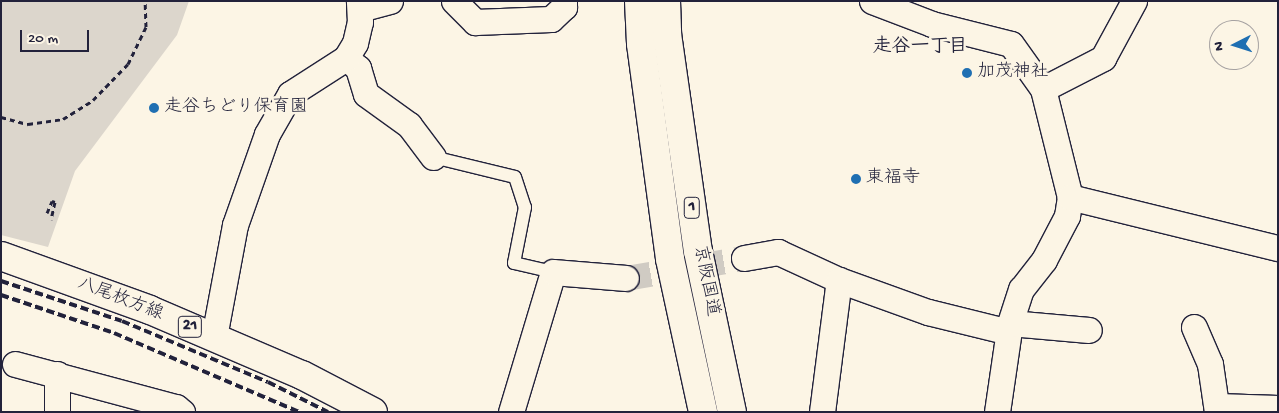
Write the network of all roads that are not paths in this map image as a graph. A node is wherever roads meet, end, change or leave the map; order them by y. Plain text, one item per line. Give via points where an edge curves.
1 (390, 1) edge
2 (454, 1) edge
3 (564, 1) edge
4 (639, 1) edge
5 (666, 1) edge
6 (872, 1) edge
7 (1134, 1) edge
8 (359, 5) edge
9 (346, 58) junction
10 (1043, 89) junction
11 (433, 157) joint
12 (1070, 197) junction
13 (1278, 248) edge
14 (1, 256) edge
15 (744, 258) tunnel mouth
16 (553, 272) junction
17 (626, 278) tunnel mouth
18 (839, 280) junction
19 (1009, 327) junction
20 (1194, 327) dead end
21 (1089, 330) dead end
22 (214, 338) junction
23 (15, 364) dead end
24 (57, 374) junction
25 (1278, 408) edge
26 (1217, 409) edge
27 (58, 412) edge
28 (182, 412) edge
29 (373, 412) edge
30 (511, 412) edge
31 (703, 412) edge
32 (732, 412) edge
33 (822, 412) edge
34 (997, 412) edge

1 - 8 street
2 - 3 street via 475,22 551,19 564,7
4 - 31 main road, 京阪国道 / 1 via 641,44 670,259
5 - 32 main road, 京阪国道 / 1 via 667,34 698,251
6 - 10 street via 932,24 1011,44
7 - 10 street via 1103,58
8 - 9 street via 355,43
9 - 11 street via 358,68 366,94 409,125
9 - 22 street via 290,94 267,134 235,225
10 - 12 street
11 - 16 lane via 516,177 525,207 514,263
12 - 13 street
12 - 19 street via 1067,216 1044,260 1021,290
14 - 22 main road, 八尾枚方線 / 21 via 150,310
15 - 18 street via 778,252
16 - 17 street
16 - 30 street
18 - 19 street via 928,312
18 - 33 street
19 - 21 street
19 - 34 street
20 - 26 street via 1210,364
22 - 29 main road, 八尾枚方線 / 21 via 302,375
23 - 24 street
24 - 27 street
24 - 28 street via 176,407
25 - 26 street

